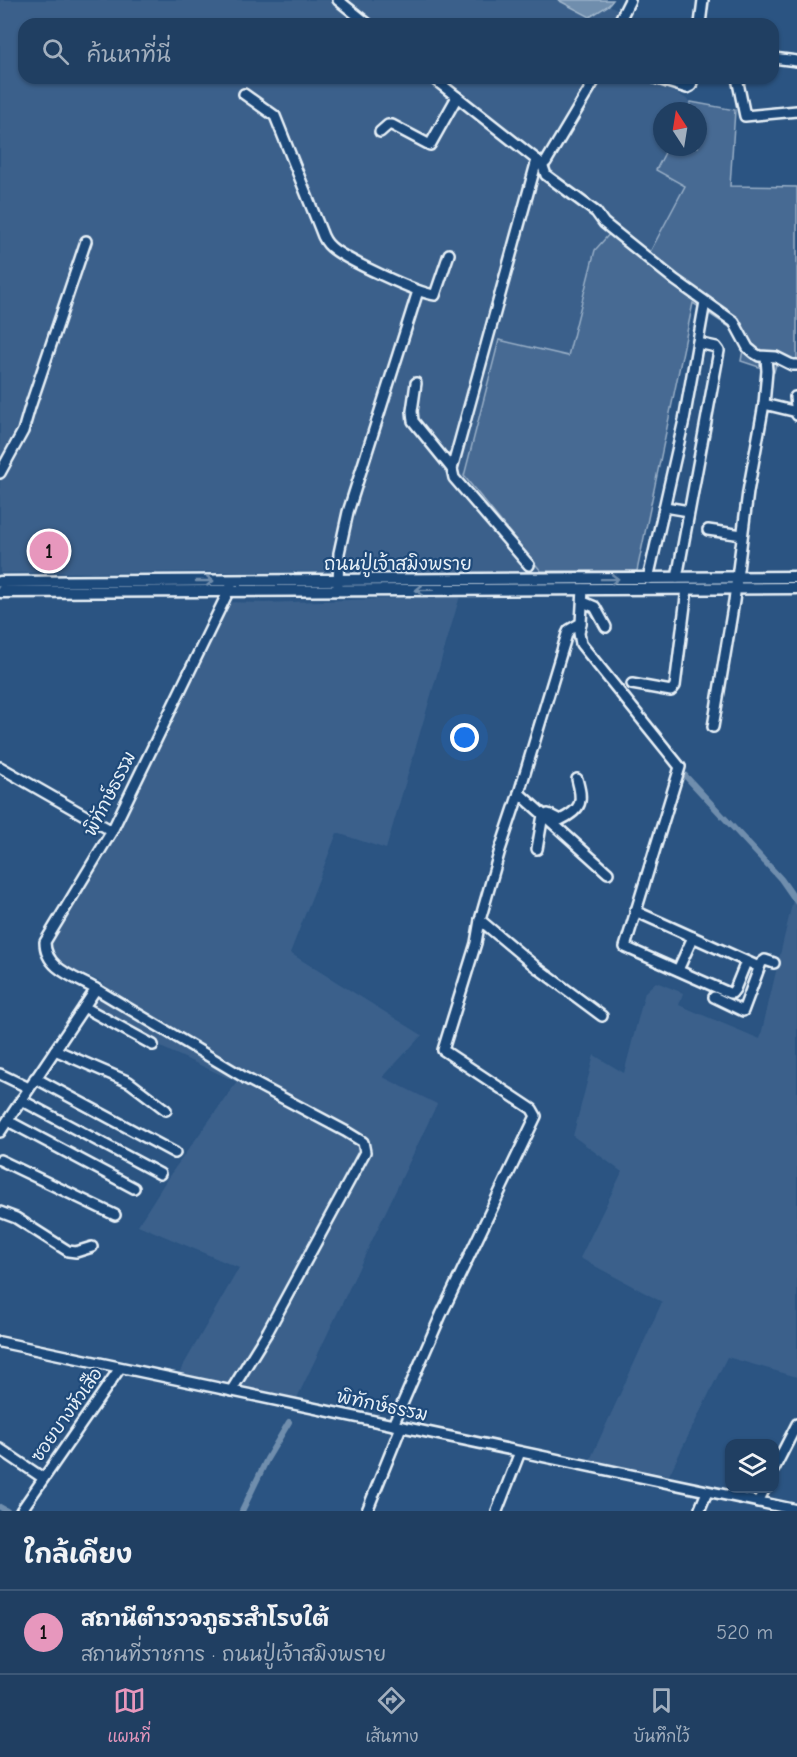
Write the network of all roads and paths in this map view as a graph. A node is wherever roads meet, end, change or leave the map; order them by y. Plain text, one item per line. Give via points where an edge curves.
1 (338, 0) edge
2 (630, 0) edge
3 (703, 0) edge
4 (360, 18) edge
5 (621, 18) edge
6 (701, 18) edge
7 (779, 59) edge
8 (797, 61) edge
9 (441, 84) edge
10 (592, 84) edge
11 (674, 84) edge
12 (692, 84) edge
13 (737, 84) edge
14 (244, 94) dead end
15 (457, 97) junction
16 (797, 111) edge
17 (380, 132) dead end
18 (540, 162) junction
19 (86, 242) dead end
20 (449, 254) dead end
21 (418, 291) junction
22 (705, 305) junction
23 (698, 343) junction
24 (766, 359) junction
25 (797, 365) edge
26 (416, 383) dead end
27 (795, 397) dead end
28 (764, 404) junction
29 (797, 414) edge
30 (452, 469) junction
31 (0, 473) edge
32 (665, 507) junction
33 (689, 511) junction
34 (708, 530) dead end
35 (742, 535) junction
36 (797, 577) edge
37 (677, 578) junction
38 (648, 579) junction
39 (0, 582) edge
40 (736, 583) junction
41 (542, 585) junction
42 (231, 586) junction
43 (338, 586) junction
44 (45, 587) junction
45 (797, 588) edge
46 (583, 589) junction
47 (687, 589) junction
48 (0, 592) edge
49 (583, 602) junction
50 (581, 622) junction
51 (606, 627) dead end
52 (632, 684) dead end
53 (713, 727) dead end
54 (0, 766) edge
55 (577, 778) dead end
56 (519, 793) junction
57 (533, 806) junction
58 (543, 815) junction
59 (112, 831) junction
60 (537, 849) dead end
61 (608, 873) dead end
62 (635, 911) junction
63 (480, 920) junction
64 (693, 937) junction
65 (746, 962) junction
66 (774, 963) dead end
67 (759, 967) junction
68 (678, 970) junction
69 (96, 989) junction
70 (714, 997) dead end
71 (84, 1007) junction
72 (602, 1016) dead end
73 (153, 1045) dead end
74 (55, 1050) junction
75 (0, 1074) edge
76 (35, 1078) junction
77 (30, 1088) junction
78 (21, 1100) junction
79 (165, 1110) dead end
80 (8, 1121) junction
81 (0, 1132) edge
82 (175, 1153) dead end
83 (0, 1160) edge
84 (160, 1174) dead end
85 (134, 1188) dead end
86 (0, 1212) edge
87 (115, 1215) dead end
88 (92, 1247) dead end
89 (0, 1342) edge
90 (120, 1368) junction
91 (231, 1392) junction
92 (797, 1424) edge
93 (397, 1426) junction
94 (0, 1449) edge
95 (520, 1452) junction
96 (779, 1459) edge
97 (43, 1478) junction
98 (707, 1492) junction
99 (763, 1506) edge
100 (21, 1510) edge
101 (797, 1510) edge
102 (368, 1511) edge
103 (497, 1511) edge
104 (699, 1511) edge

1 - 4 street
2 - 5 street
3 - 6 street
7 - 8 street
9 - 15 street
10 - 18 street via 546,162
11 - 12 street via 687,88
13 - 16 street via 745,116
14 - 21 street via 275,116 326,242
15 - 17 street via 430,146 392,125
15 - 18 street
18 - 22 street via 546,175 596,212 604,223
18 - 30 street
19 - 31 street via 28,417
20 - 21 street via 435,295
21 - 43 street via 348,512 339,553
22 - 23 street
22 - 24 street via 734,322 751,351
23 - 32 street
23 - 33 street via 719,351
24 - 25 street via 776,357
24 - 28 street
26 - 30 street via 413,421
27 - 29 street
28 - 29 street
28 - 35 street
30 - 41 street via 454,478
32 - 33 street
32 - 38 street
33 - 37 street
34 - 35 street
35 - 40 street
36 - 40 main road, ถนนปู่เจ้าสมิงพราย
37 - 38 main road, ถนนปู่เจ้าสมิงพราย
37 - 40 main road, ถนนปู่เจ้าสมิงพราย
41 -> 38 main road, ถนนปู่เจ้าสมิงพราย
39 - 44 main road, ถนนปู่เจ้าสมิงพราย
40 - 45 main road, ถนนปู่เจ้าสมิงพราย
40 - 47 main road, ถนนปู่เจ้าสมิงพราย
40 - 53 street
41 - 43 main road, ถนนปู่เจ้าสมิงพราย
41 - 46 main road, ถนนปู่เจ้าสมิงพราย
42 - 43 main road, ถนนปู่เจ้าสมิงพราย
42 - 44 main road, ถนนปู่เจ้าสมิงพราย
42 - 59 street, พิทักษ์ธรรม
44 - 48 main road, ถนนปู่เจ้าสมิงพราย
46 - 47 main road, ถนนปู่เจ้าสมิงพราย
46 - 49 street
47 - 52 street via 674,689
49 - 50 street
49 - 51 street via 595,607
50 - 56 street via 567,634
50 - 62 street via 581,644 680,764
54 - 59 street
55 - 57 street via 581,801 564,818 557,820
56 - 57 street
56 - 63 street
57 - 58 street
58 - 60 street
58 - 61 street
59 - 69 street, พิทักษ์ธรรม via 45,942 52,964
62 - 64 street
62 - 68 street via 625,947
63 - 72 street
63 - 93 street via 443,1050 532,1109 536,1116 441,1315
64 - 65 street
64 - 68 street
65 - 67 street
65 - 68 street via 732,993
66 - 67 street via 763,960
67 - 70 street via 744,1010
69 - 71 street
69 - 91 street, พิทักษ์ธรรม via 243,1077 363,1142 365,1152
71 - 73 street
71 - 74 street
74 - 76 street
74 - 79 street via 129,1082
75 - 77 street
76 - 77 street
76 - 82 street
77 - 78 street
78 - 80 street
78 - 84 street
80 - 81 street
80 - 85 street
83 - 87 street
86 - 88 street via 68,1251
89 - 90 street, พิทักษ์ธรรม
90 - 91 street, พิทักษ์ธรรม
90 - 97 street, ซอยบางหัวเสือ
91 - 93 street, พิทักษ์ธรรม
92 - 96 street
93 - 95 street, พิทักษ์ธรรม
93 - 102 street
94 - 97 street
95 - 98 street, พิทักษ์ธรรม
95 - 103 street
97 - 100 street, ซอยบางหัวเสือ
98 - 99 street, พิทักษ์ธรรม
98 - 104 street
99 - 101 street, พิทักษ์ธรรม

